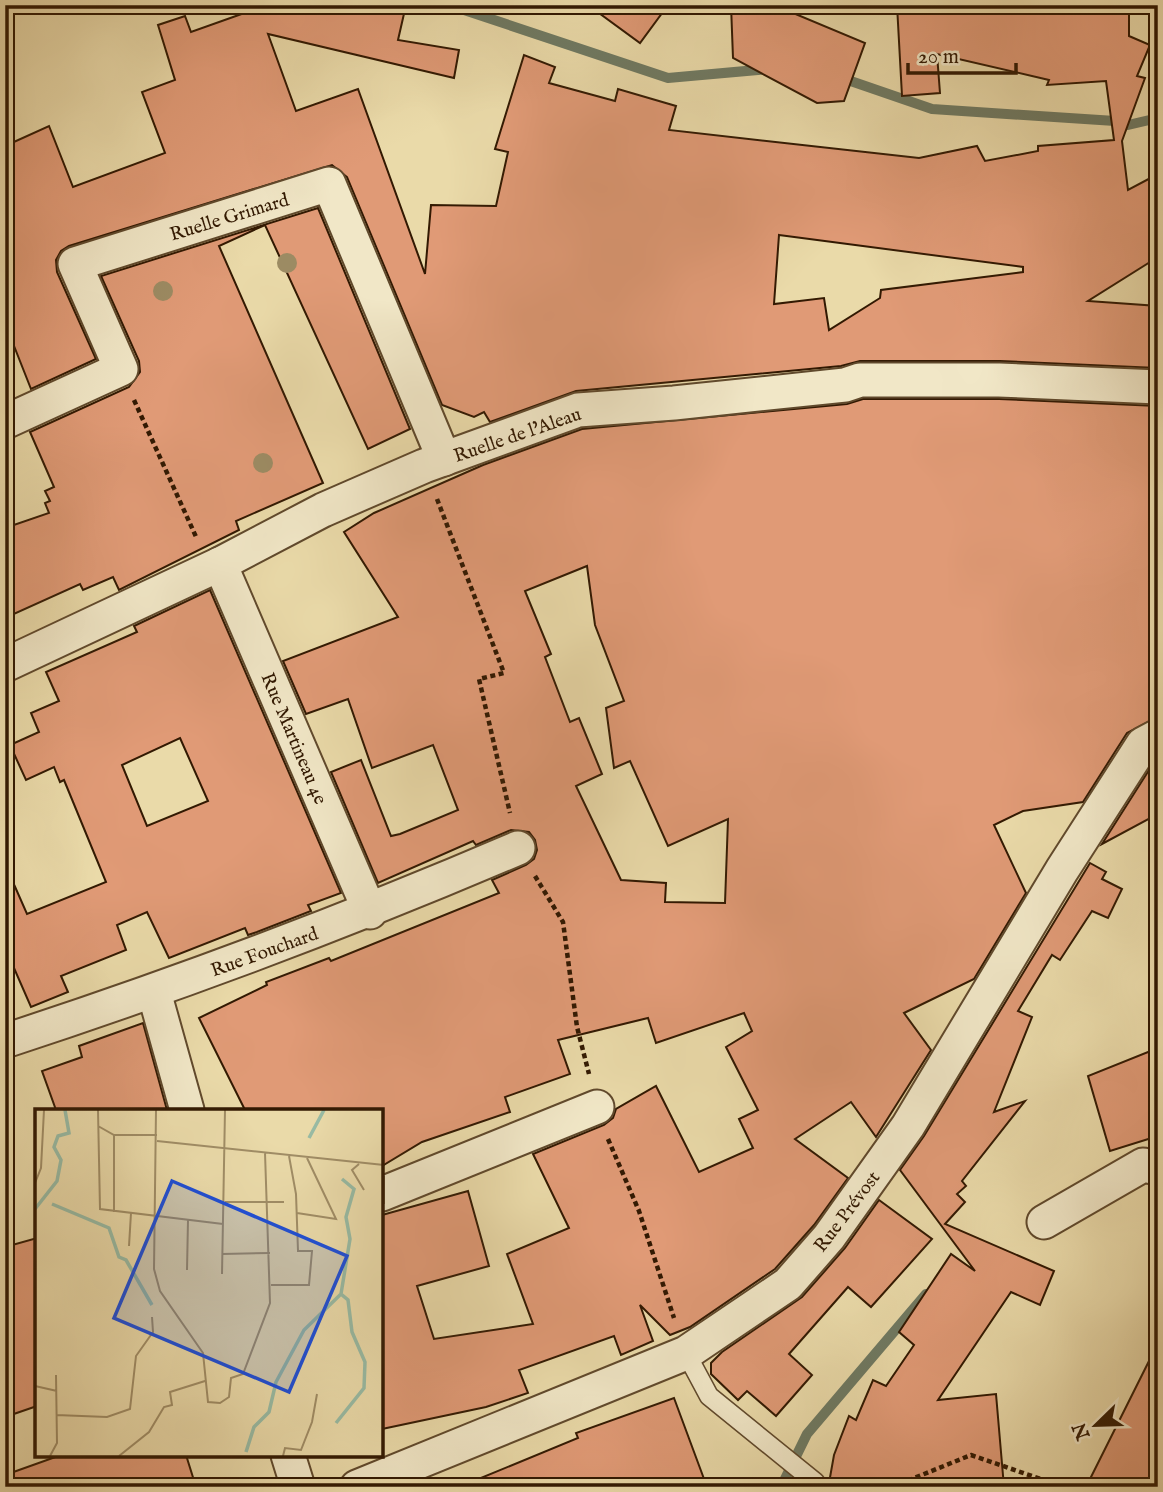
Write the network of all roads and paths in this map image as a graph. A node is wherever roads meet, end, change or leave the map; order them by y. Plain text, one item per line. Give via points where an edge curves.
1 (121, 369) junction
2 (1158, 387) edge
3 (5, 422) edge
4 (434, 462) junction
5 (215, 566) junction
6 (5, 665) edge
7 (1158, 736) edge
8 (518, 848) junction
9 (370, 912) junction
10 (154, 992) junction
11 (5, 1041) edge
12 (597, 1107) junction
13 (186, 1109) edge
14 (1158, 1168) edge
15 (383, 1194) edge
16 (1044, 1222) dead end
17 (686, 1353) junction
18 (289, 1457) edge
19 (814, 1485) edge
20 (298, 1487) edge
21 (357, 1487) edge
22 (892, 1487) edge
23 (1064, 1487) edge

1 - 3 street
1 - 4 street, Ruelle Grimard via 75,264 329,184
1 - 5 path
2 - 4 street, Ruelle de l'Aleau via 860,380 578,410
4 - 5 street, Ruelle de l'Aleau via 323,510
4 - 8 path via 505,673 478,679
5 - 6 street, Ruelle de l'Aleau
5 - 9 street, Rue Martineau 4e
7 - 17 street, Rue Prévost via 1143,744 908,1126 828,1237 788,1284
8 - 9 street, Rue Fouchard
8 - 12 path via 563,922 577,1027
9 - 10 street, Rue Fouchard
10 - 11 street, Rue Fouchard
10 - 13 street
12 - 15 street
12 - 17 path via 639,1211
14 - 16 street via 1143,1164
17 - 19 lane via 709,1396
17 - 21 street, Rue Prévost
18 - 20 street
22 - 23 path via 971,1455

